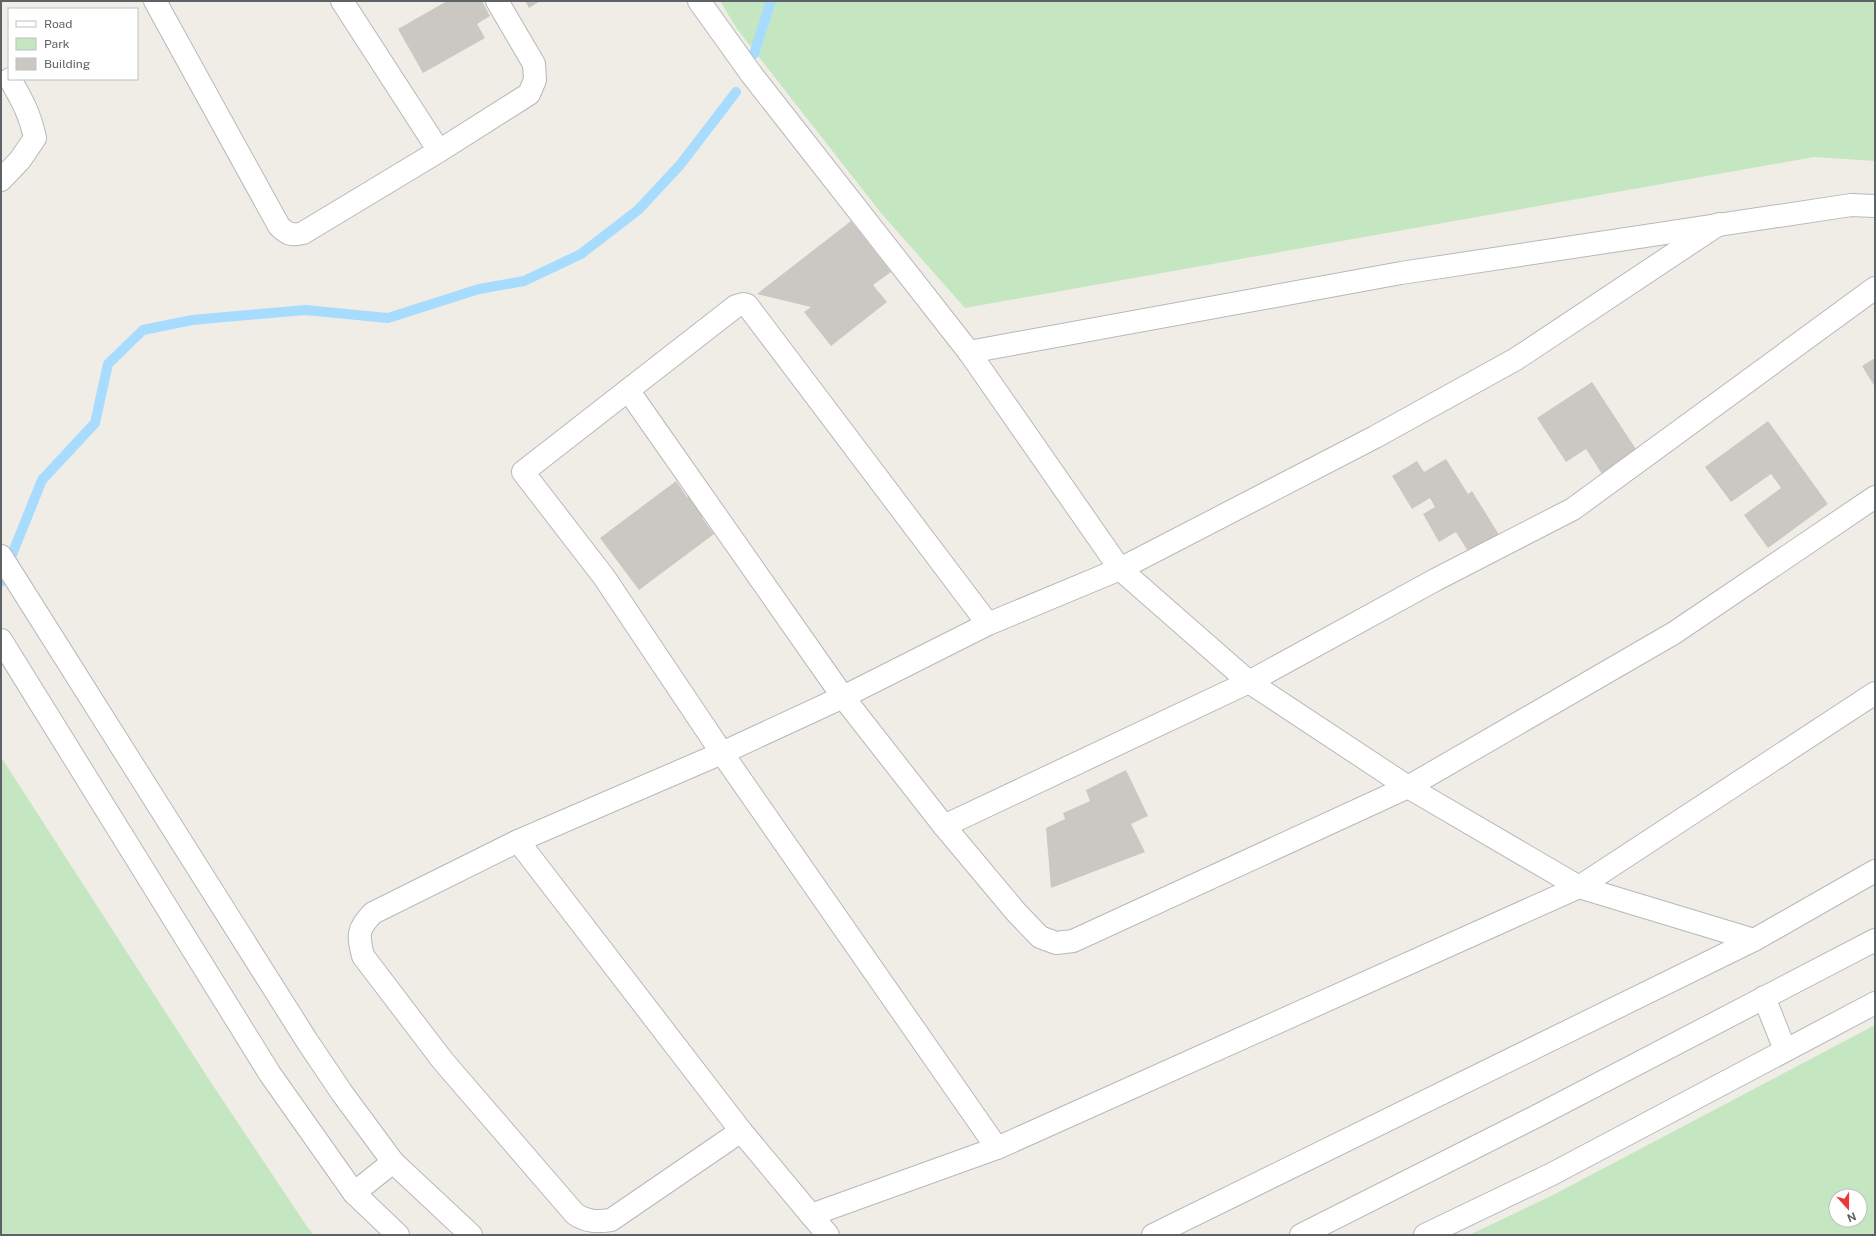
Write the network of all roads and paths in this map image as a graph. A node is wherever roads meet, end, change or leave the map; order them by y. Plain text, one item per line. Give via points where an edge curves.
1 (155, 1) edge
2 (342, 1) edge
3 (497, 1) edge
4 (699, 1) edge
5 (1, 66) edge
6 (8, 77) edge
7 (10, 80) edge
8 (439, 151) junction
9 (1, 180) edge
10 (1875, 206) edge
11 (1719, 224) junction
12 (1875, 288) edge
13 (969, 352) junction
14 (628, 390) junction
15 (1875, 497) edge
16 (1, 556) edge
17 (1120, 569) junction
18 (988, 624) junction
19 (1, 640) edge
20 (1249, 682) junction
21 (1875, 693) edge
22 (843, 697) junction
23 (722, 753) junction
24 (1408, 787) junction
25 (944, 826) junction
26 (518, 841) junction
27 (1875, 871) edge
28 (1579, 887) junction
29 (1754, 940) junction
30 (1875, 940) edge
31 (1764, 997) junction
32 (1875, 1003) edge
33 (1785, 1050) junction
34 (741, 1131) junction
35 (997, 1148) junction
36 (393, 1162) junction
37 (354, 1193) junction
38 (811, 1215) junction
39 (398, 1235) edge
40 (471, 1235) edge
41 (828, 1235) edge
42 (1153, 1235) edge
43 (1300, 1235) edge
44 (1425, 1235) edge

1 - 8 street via 286,233 294,236 303,232
2 - 8 street
3 - 8 street via 534,64 535,80 529,94
4 - 13 street via 752,75
5 - 6 street
7 - 9 street via 31,118 35,138 20,160
10 - 11 street via 1851,205
11 - 13 street via 1401,273
11 - 17 street via 1516,358 1375,437
12 - 20 street via 1573,509 1435,580
13 - 17 street
14 - 18 street via 736,306 747,306
14 - 22 street
14 - 23 street via 523,472 604,576
15 - 24 street via 1674,633
16 - 36 street via 306,1041
17 - 18 street
17 - 20 street
18 - 22 street
19 - 37 street via 270,1074
20 - 24 street
20 - 25 street
21 - 28 street
22 - 23 street
22 - 25 street
23 - 26 street
23 - 35 street
24 - 25 street via 1073,941 1056,943 1040,937 1016,912
24 - 28 street
26 - 34 street
26 - 34 street via 374,913 363,922 358,936 364,956 443,1061 575,1214 584,1221 611,1220
27 - 29 street
28 - 29 street
28 - 35 street
29 - 42 street
30 - 31 street
31 - 33 street
31 - 43 street via 1535,1117
32 - 33 street
33 - 44 street via 1552,1174
34 - 38 street
35 - 38 street
36 - 37 street
36 - 40 street
37 - 39 street
38 - 41 street

